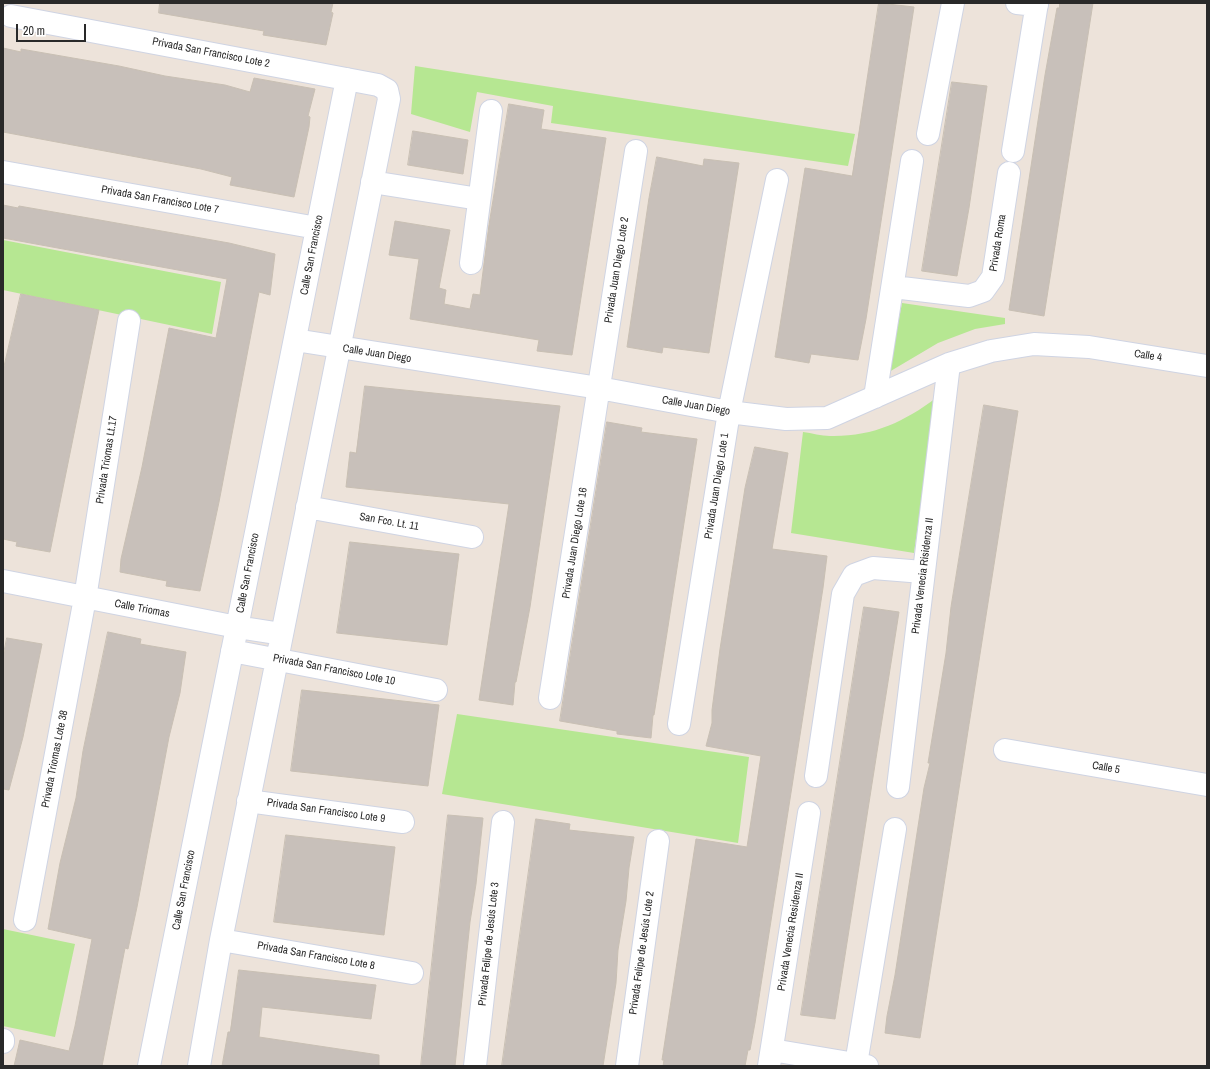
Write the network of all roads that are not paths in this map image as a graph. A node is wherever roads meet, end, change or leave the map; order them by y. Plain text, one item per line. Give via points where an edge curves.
1 (953, 3) edge
2 (1030, 4) edge
3 (11, 16) dead end
4 (347, 79) junction
5 (491, 111) dead end
6 (928, 134) dead end
7 (636, 151) dead end
8 (1013, 151) dead end
9 (912, 162) dead end
10 (3, 172) edge
11 (1009, 173) dead end
12 (777, 180) dead end
13 (372, 182) junction
14 (479, 199) junction
15 (317, 228) junction
16 (471, 263) dead end
17 (893, 287) junction
18 (129, 321) dead end
19 (294, 340) junction
20 (1089, 347) joint
21 (339, 349) junction
22 (949, 364) junction
23 (1207, 366) edge
24 (599, 388) junction
25 (875, 397) junction
26 (729, 412) junction
27 (307, 507) junction
28 (472, 537) dead end
29 (923, 572) junction
30 (3, 581) edge
31 (85, 598) junction
32 (237, 627) junction
33 (282, 634) junction
34 (232, 651) junction
35 (277, 659) junction
36 (436, 690) dead end
37 (550, 698) dead end
38 (678, 724) dead end
39 (1005, 750) dead end
40 (816, 776) dead end
41 (1207, 786) edge
42 (898, 787) dead end
43 (248, 801) junction
44 (810, 813) dead end
45 (403, 822) dead end
46 (502, 822) dead end
47 (895, 829) dead end
48 (658, 841) dead end
49 (25, 920) dead end
50 (221, 940) junction
51 (412, 972) dead end
52 (770, 1058) edge
53 (862, 1065) edge
54 (149, 1066) edge
55 (199, 1066) edge
56 (475, 1066) edge
57 (627, 1066) edge

1 - 6 street
2 - 8 street
3 - 4 street, Privada San Francisco Lote 2
4 - 13 street, Privada San Francisco Lote 2 via 378,85 387,90 389,99
4 - 15 street, Calle San Francisco
5 - 14 street
7 - 24 street, Privada Juan Diego Lote 2
9 - 17 street
10 - 15 street, Privada San Francisco Lote 7
11 - 17 street, Privada Roma via 993,277 983,291 969,296
12 - 26 street, Privada Juan Diego Lote 1
13 - 14 street
13 - 21 street
14 - 16 street
15 - 19 street, Calle San Francisco
17 - 25 street
18 - 31 street, Privada Triomas Lt.17
19 - 21 street, Calle Juan Diego
19 - 32 street, Calle San Francisco
20 - 22 street, Calle Juan Diego via 1034,344 991,351
20 - 23 street, Calle 4
21 - 24 street, Calle Juan Diego
21 - 27 street
22 - 25 street, Calle Juan Diego
22 - 29 street, Privada Venecia Risidenza II
24 - 26 street, Calle Juan Diego
24 - 37 street, Privada Juan Diego Lote 16
25 - 26 street, Calle Juan Diego via 827,418 786,419
26 - 38 street, Privada Juan Diego Lote 1
27 - 28 street, San Fco. Lt. 11
27 - 33 street
29 - 40 street via 873,568 854,575 843,594
29 - 42 street, Privada Venecia Risidenza II
30 - 31 street, Calle Triomas
31 - 32 street, Calle Triomas
31 - 49 street, Privada Triomas Lote 38
32 - 33 street, Calle Triomas
32 - 34 street, Calle San Francisco
33 - 35 street
34 - 35 street, Privada San Francisco Lote 10
34 - 54 street, Calle San Francisco
35 - 36 street, Privada San Francisco Lote 10
35 - 43 street
39 - 41 street, Calle 5
43 - 45 street, Privada San Francisco Lote 9
43 - 50 street
44 - 52 street, Privada Venecia Residenza II
46 - 56 street, Privada Felipe de Jesús Lote 3
47 - 53 street, Privada Venecia Residenza II
48 - 57 street, Privada Felipe de Jesús Lote 2
50 - 51 street, Privada San Francisco Lote 8
50 - 55 street
52 - 53 street, Privada Venecia Residenza II

